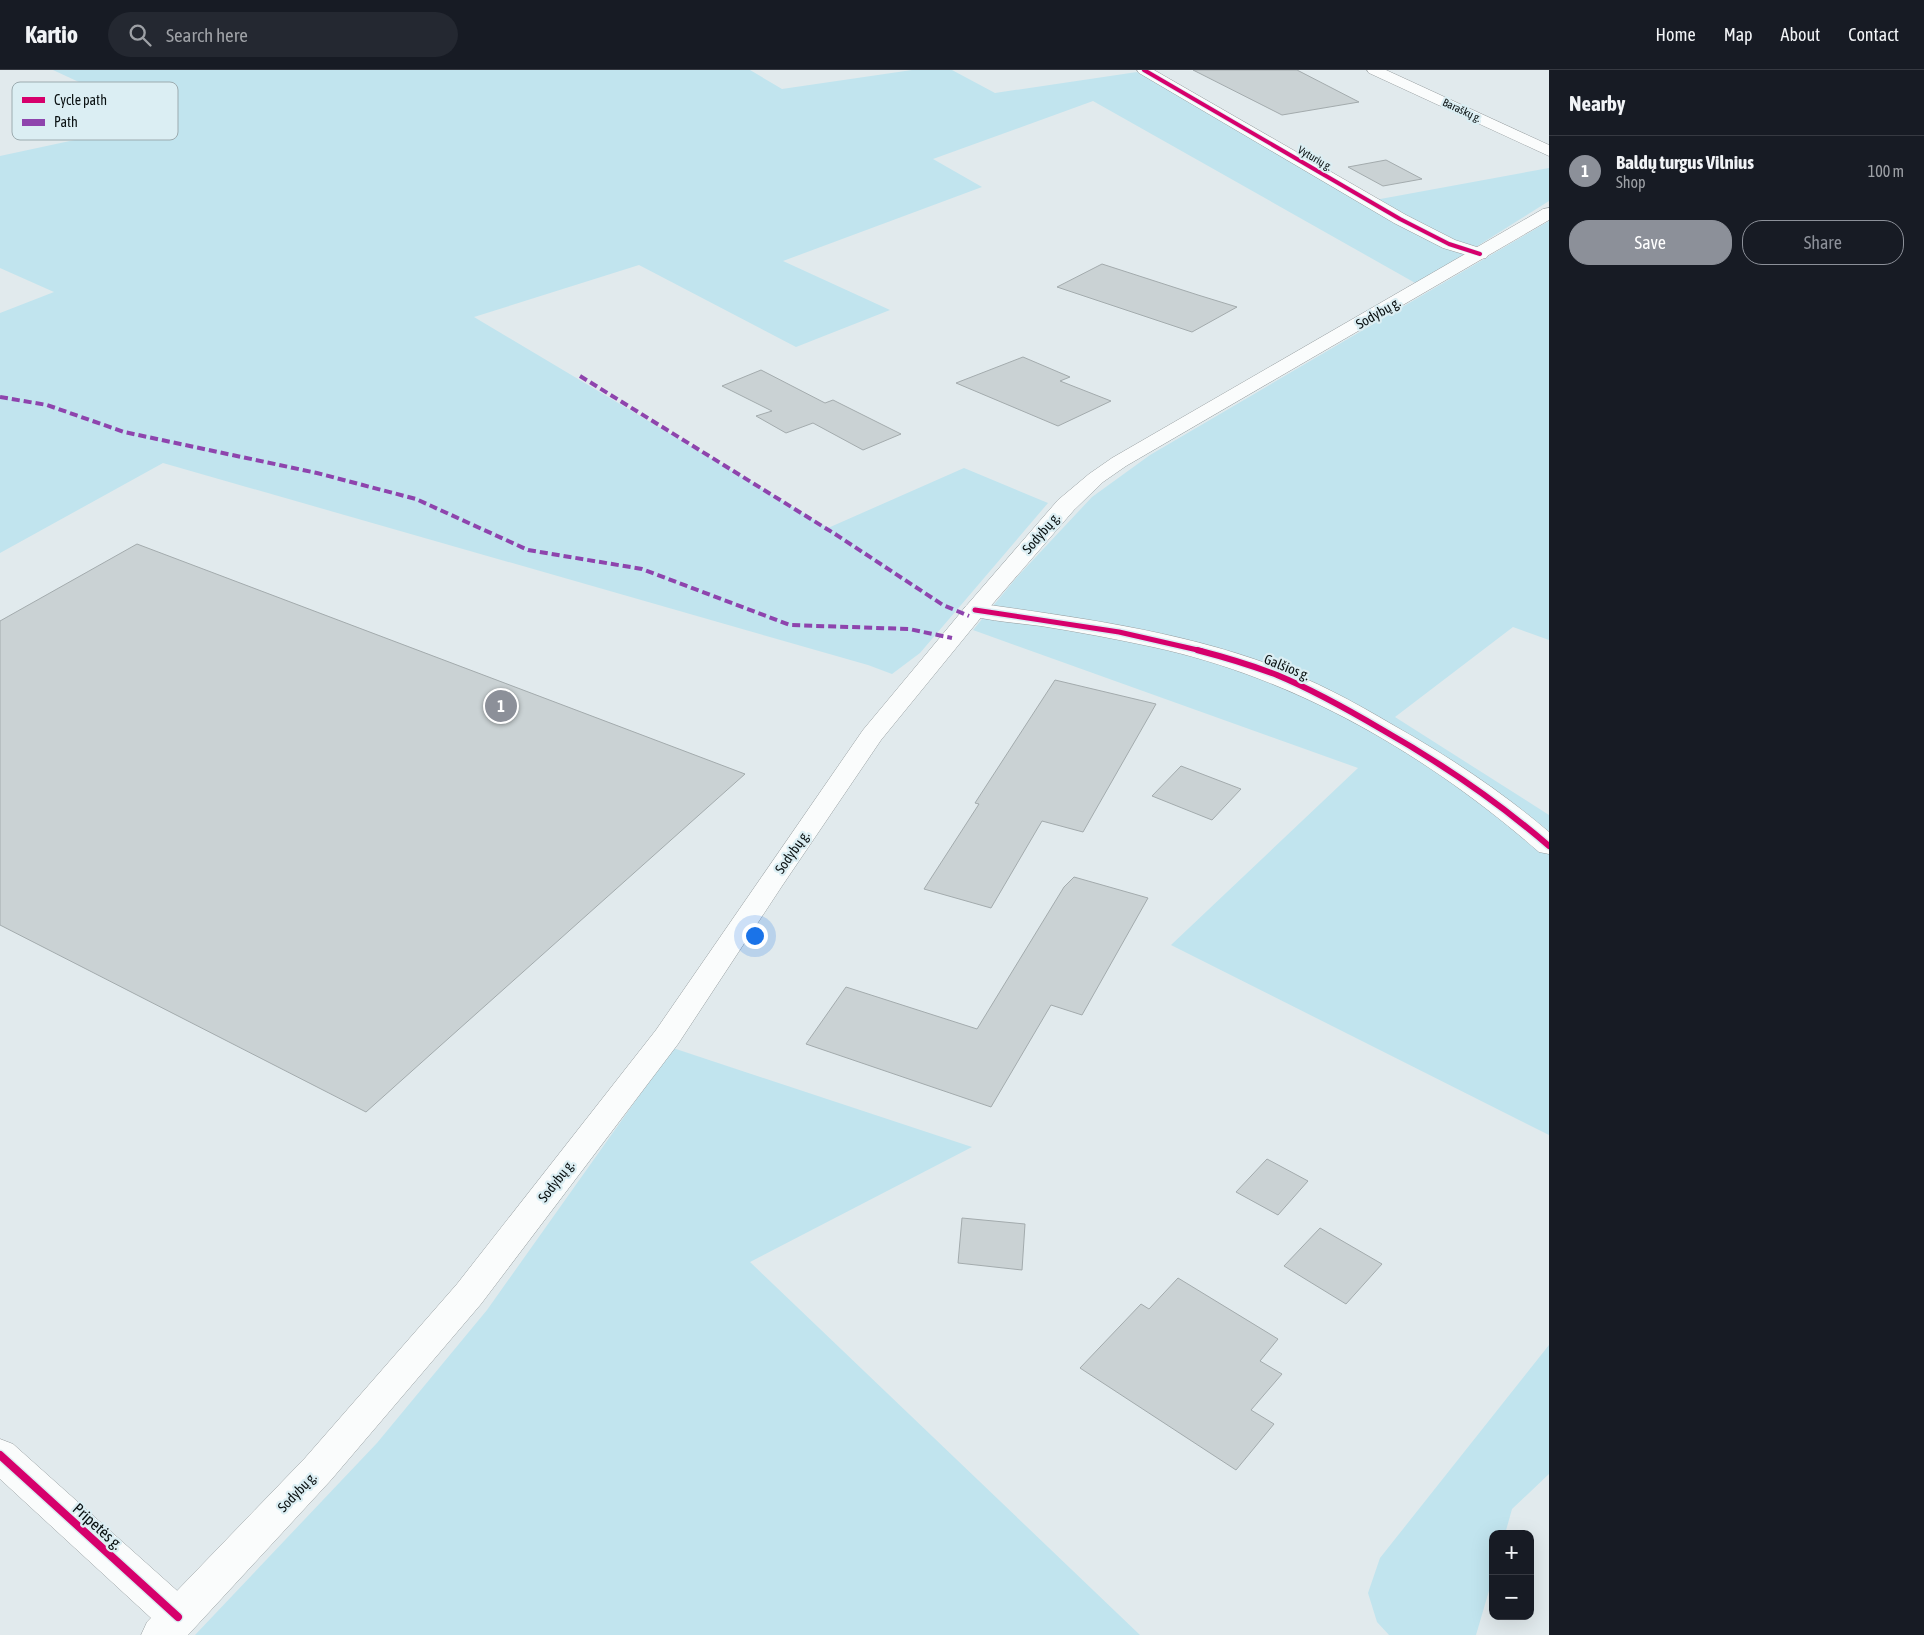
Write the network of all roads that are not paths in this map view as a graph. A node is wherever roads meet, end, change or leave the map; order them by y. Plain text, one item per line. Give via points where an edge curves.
1 (1144, 70) edge
2 (1374, 70) edge
3 (1549, 151) edge
4 (1549, 213) edge
5 (1480, 254) junction
6 (975, 610) junction
7 (1549, 846) edge
8 (0, 1455) edge
9 (170, 1626) edge

1 - 5 main road, Vyturių g. via 1400,219 1449,244
2 - 3 main road, Baraškų g.
4 - 5 main road, Sodybų g.
5 - 6 main road, Sodybų g. via 1096,478 1066,505
6 - 7 main road, Galšios g. via 1085,625 1144,637 1203,651 1307,688 1439,762 1518,818
6 - 9 main road, Sodybų g. via 872,735 668,1037 469,1294 318,1469
8 - 9 main road, Pripetės g.

